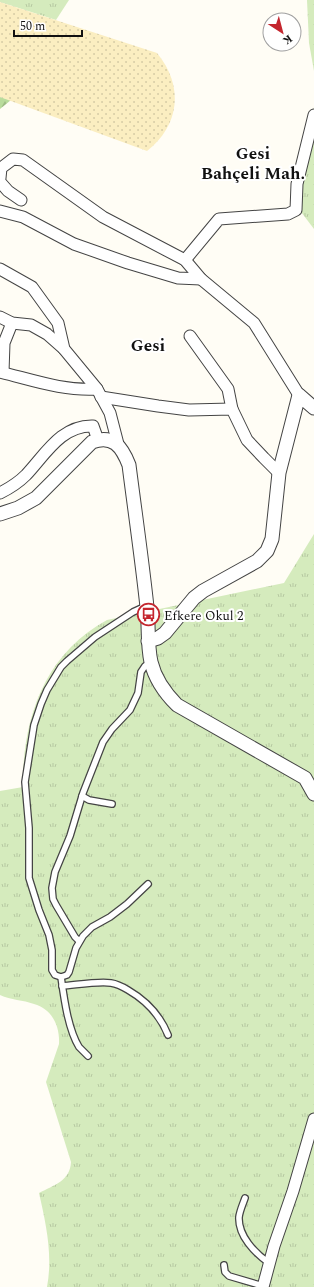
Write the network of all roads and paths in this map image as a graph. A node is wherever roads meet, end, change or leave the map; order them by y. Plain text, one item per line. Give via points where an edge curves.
1 (314, 115) edge
2 (0, 178) edge
3 (0, 182) edge
4 (21, 200) dead end
5 (0, 211) edge
6 (185, 260) junction
7 (0, 269) edge
8 (201, 279) junction
9 (0, 317) edge
10 (12, 323) junction
11 (190, 336) dead end
12 (64, 350) junction
13 (2, 372) edge
14 (99, 393) junction
15 (299, 395) junction
16 (314, 408) edge
17 (232, 410) junction
18 (98, 440) junction
19 (118, 444) junction
20 (279, 473) junction
21 (0, 493) edge
22 (0, 514) edge
23 (147, 606) junction
24 (148, 641) junction
25 (151, 662) junction
26 (314, 794) edge
27 (82, 796) junction
28 (112, 804) dead end
29 (148, 884) dead end
30 (79, 941) junction
31 (61, 977) junction
32 (62, 986) junction
33 (168, 1035) dead end
34 (88, 1056) dead end
35 (314, 1119) edge
36 (245, 1198) dead end
37 (270, 1263) junction
38 (224, 1265) dead end
39 (264, 1287) edge

1 - 6 street via 297,184 296,210 288,214 219,219
2 - 6 street via 1,168 13,159 23,160 103,217
3 - 4 street
5 - 8 street via 22,217 74,244 128,263 178,278
6 - 8 street
7 - 12 street via 32,287 58,323
8 - 15 street via 254,323
9 - 10 street
10 - 12 street via 31,325 48,334
10 - 13 street via 4,343
11 - 17 street via 228,389
12 - 14 street
13 - 14 street via 55,387
14 - 17 street via 189,410
14 - 19 street via 110,414
15 - 16 street
15 - 20 street
17 - 20 street via 248,440
18 - 19 street via 105,439
18 - 21 street via 93,426 73,428 53,444 24,477
18 - 22 street via 87,446 36,498
19 - 23 street via 129,465
20 - 24 street via 272,539 267,551 257,561 203,591 194,598 165,634
23 - 24 street
23 - 31 lane via 99,634 67,661 47,690 34,725 25,782 30,837 30,878 49,935 52,970 55,975
24 - 25 street
25 - 26 street via 164,691 177,706 304,778
25 - 27 lane via 141,672 138,693 133,705 103,742
27 - 28 lane via 89,800
27 - 30 lane via 70,836 54,872 52,888 56,905
29 - 30 lane via 128,904 92,927
30 - 31 lane via 69,972
31 - 32 lane
32 - 33 lane via 110,983 120,985 152,1008
32 - 34 lane via 75,1038
35 - 37 street
36 - 37 lane via 240,1213 240,1226 245,1238 259,1256
37 - 39 street
38 - 39 lane via 229,1276

